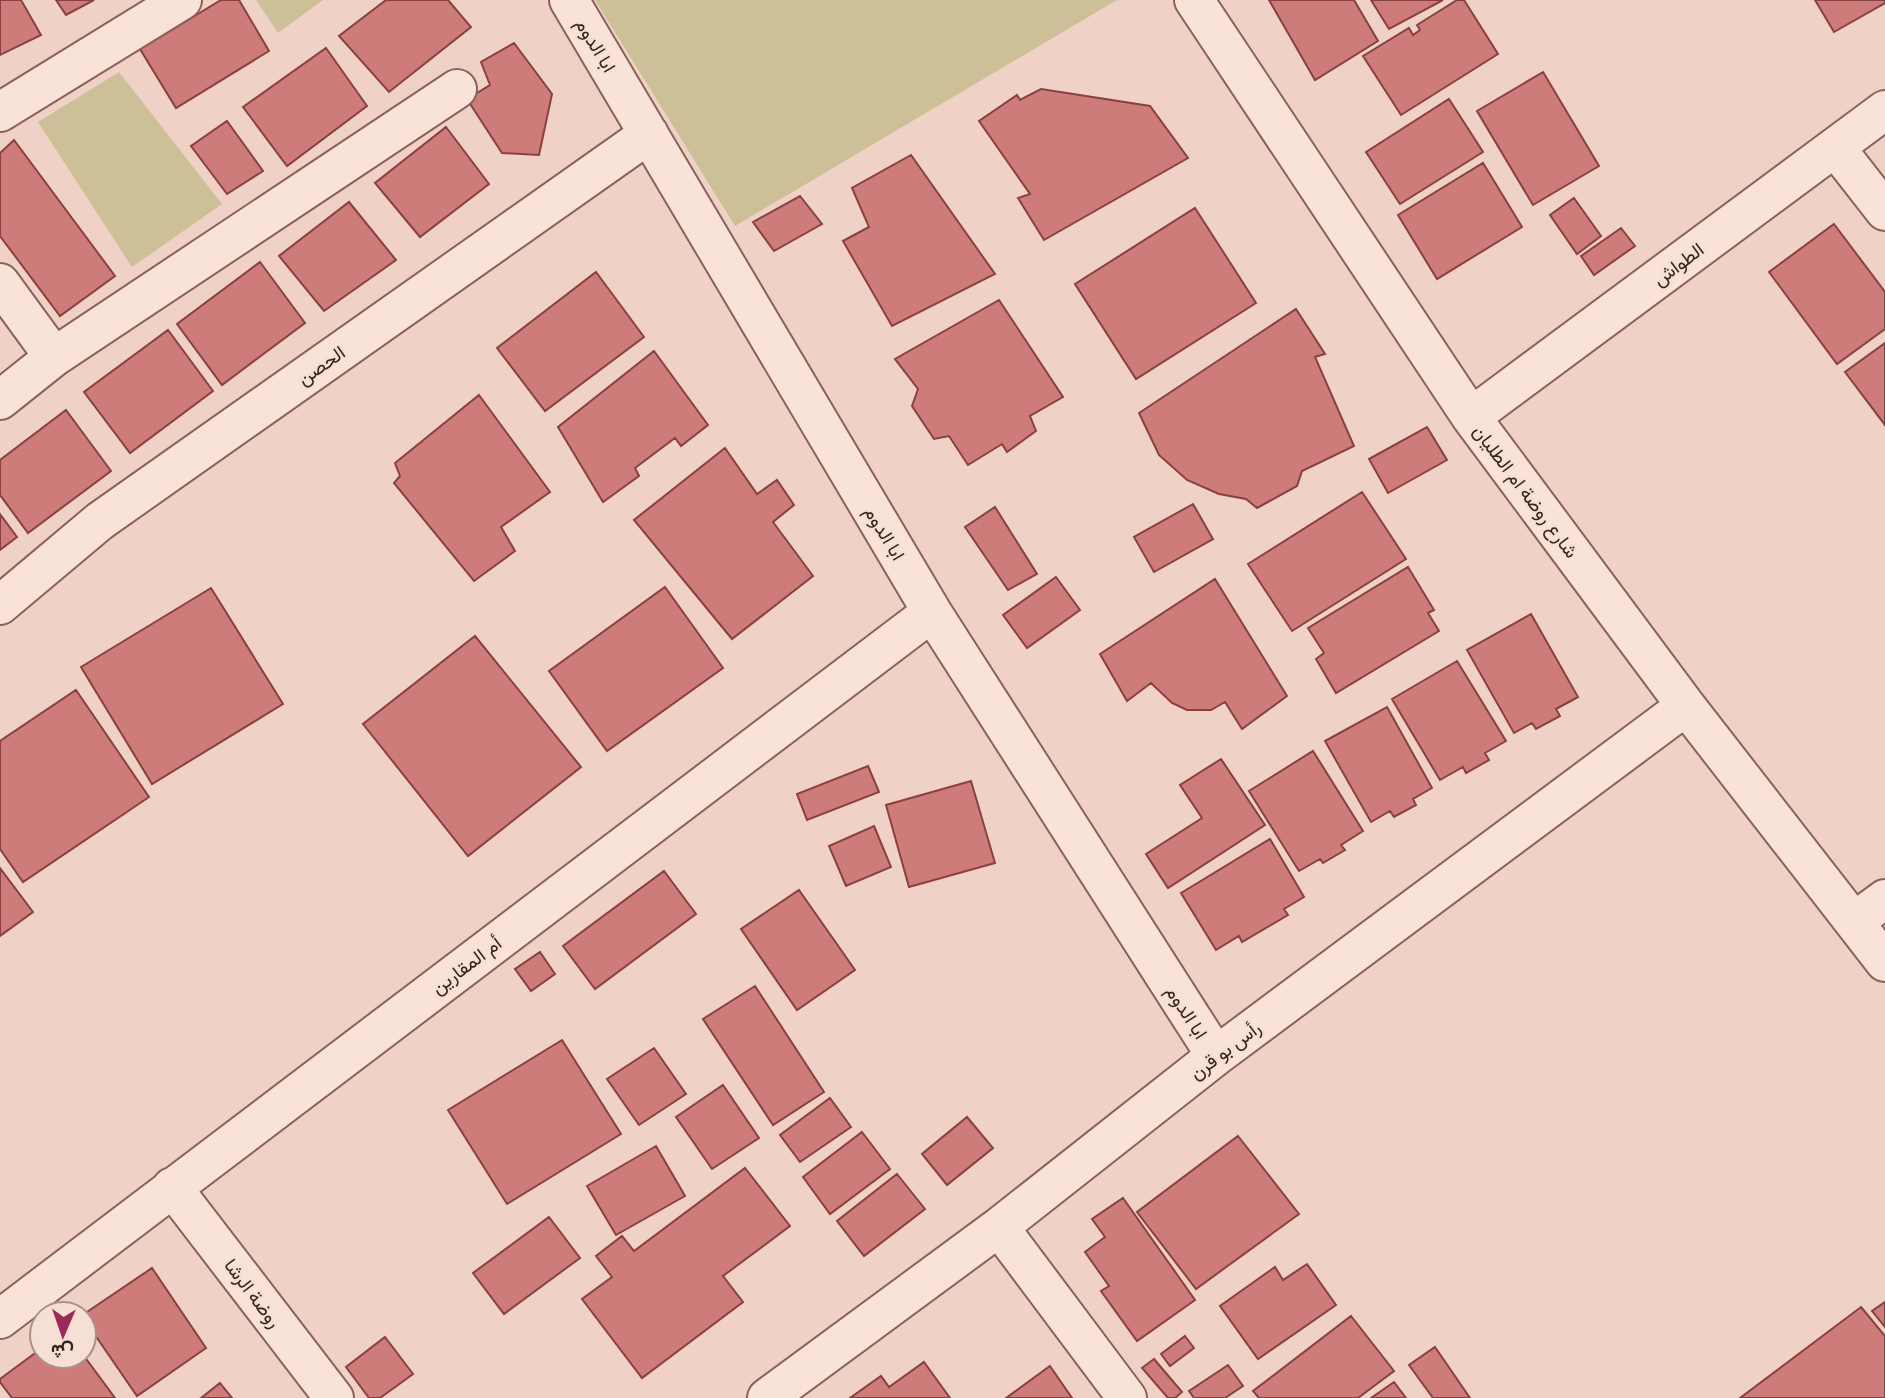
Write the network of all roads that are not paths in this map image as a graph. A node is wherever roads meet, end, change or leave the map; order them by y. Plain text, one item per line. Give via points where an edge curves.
1 (182, 0) edge
2 (569, 0) edge
3 (1194, 0) edge
4 (457, 89) dead end
5 (1885, 110) edge
6 (0, 112) edge
7 (649, 134) junction
8 (1835, 147) junction
9 (1885, 211) edge
10 (0, 284) edge
11 (54, 356) junction
12 (0, 400) edge
13 (1471, 417) junction
14 (0, 605) edge
15 (932, 612) junction
16 (1686, 706) junction
17 (1885, 899) edge
18 (1855, 921) junction
19 (1885, 962) edge
20 (1216, 1056) junction
21 (172, 1187) junction
22 (999, 1227) junction
23 (0, 1319) edge
24 (334, 1398) edge
25 (767, 1398) edge
26 (1127, 1398) edge

1 - 6 street
2 - 7 street, ابا الدوم
3 - 13 street, شارع روضة ام الطليان
4 - 11 street
5 - 8 street, الطواش
7 - 14 street, الحصن via 100,521
7 - 15 street, ابا الدوم
8 - 9 street
8 - 13 street, الطواش
10 - 11 street
11 - 12 street
13 - 16 street, شارع روضة ام الطليان
15 - 20 street, ابا الدوم
15 - 21 street, أم المقارين
16 - 18 street, شارع روضة ام الطليان
16 - 20 street, رأس بو قرن
17 - 18 street
18 - 19 street, شارع روضة ام الطليان
20 - 22 street, رأس بو قرن
21 - 23 street, أم المقارين
21 - 24 street, روضة الرشا
22 - 25 street, رأس بو قرن
22 - 26 street

